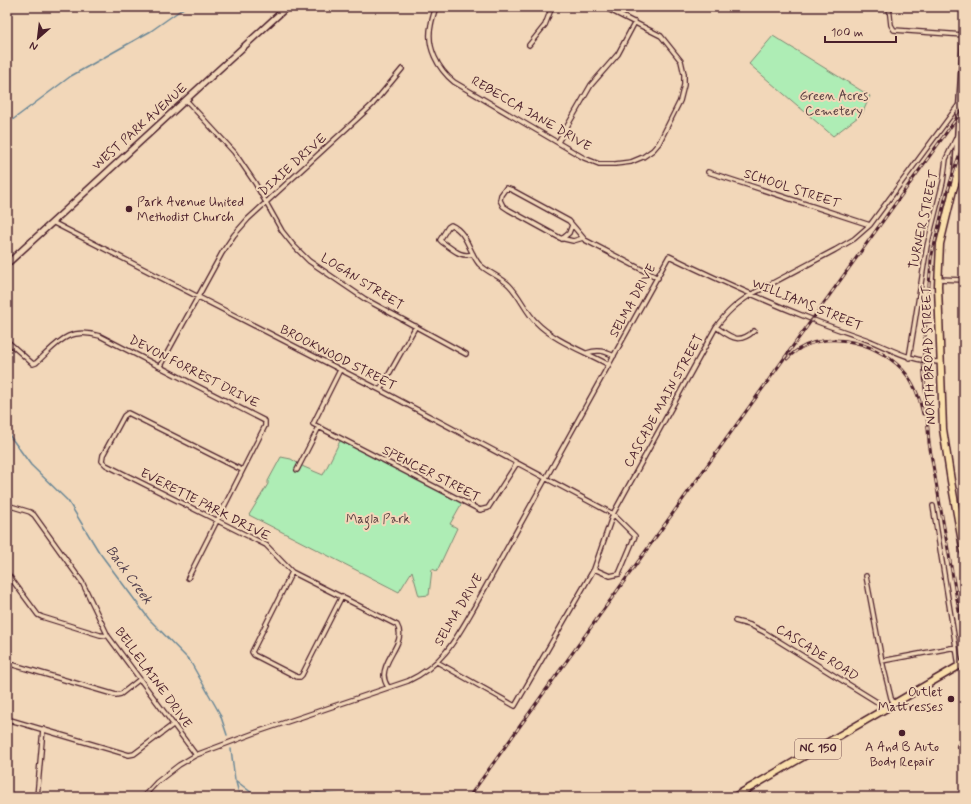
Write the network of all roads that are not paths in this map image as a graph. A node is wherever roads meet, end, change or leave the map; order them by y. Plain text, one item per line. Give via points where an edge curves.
1 (288, 7) edge
2 (436, 7) edge
3 (552, 7) edge
4 (604, 7) edge
5 (889, 7) edge
6 (635, 22) junction
7 (964, 35) edge
8 (529, 45) dead end
9 (402, 69) dead end
10 (186, 100) junction
11 (960, 102) junction
12 (957, 135) junction
13 (558, 142) junction
14 (964, 158) edge
15 (708, 172) dead end
16 (955, 185) junction
17 (266, 203) junction
18 (52, 222) junction
19 (572, 224) junction
20 (870, 225) junction
21 (583, 238) junction
22 (562, 239) junction
23 (473, 254) junction
24 (669, 256) joint
25 (7, 264) edge
26 (658, 278) junction
27 (938, 279) junction
28 (964, 280) edge
29 (752, 294) junction
30 (198, 297) junction
31 (416, 326) junction
32 (716, 327) junction
33 (754, 331) dead end
34 (7, 341) edge
35 (587, 353) junction
36 (466, 354) dead end
37 (614, 356) junction
38 (909, 358) junction
39 (940, 362) junction
40 (609, 365) junction
41 (160, 366) junction
42 (340, 370) junction
43 (380, 390) junction
44 (319, 427) junction
45 (517, 463) junction
46 (242, 470) junction
47 (297, 470) dead end
48 (546, 479) junction
49 (7, 505) edge
50 (933, 506) dead end
51 (612, 514) junction
52 (216, 521) junction
53 (964, 553) edge
54 (594, 569) junction
55 (292, 572) junction
56 (7, 573) edge
57 (866, 576) dead end
58 (188, 578) dead end
59 (342, 596) junction
60 (735, 621) dead end
61 (108, 636) junction
62 (956, 647) junction
63 (882, 660) junction
64 (437, 662) junction
65 (7, 663) edge
66 (961, 664) edge
67 (140, 679) junction
68 (388, 687) junction
69 (894, 704) junction
70 (883, 710) junction
71 (7, 719) edge
72 (174, 724) junction
73 (43, 730) junction
74 (959, 746) dead end
75 (964, 748) edge
76 (196, 755) junction
77 (37, 797) edge
78 (143, 797) edge
79 (734, 797) edge

1 - 10 main road, WEST PARK AVENUE
2 - 13 street, REBECCA JANE DRIVE via 430,27 430,41 433,54 446,76
3 - 8 street via 545,25
4 - 6 street, REBECCA JANE DRIVE
5 - 7 street via 894,30
6 - 13 street via 618,54 592,85
6 - 13 street, REBECCA JANE DRIVE via 660,36 668,44 681,62 684,74 680,101 659,142 643,157 631,162 610,164 599,164 584,158
7 - 11 main road
9 - 17 street, DIXIE DRIVE via 363,113
10 - 17 street, LOGAN STREET via 244,164
10 - 18 main road, WEST PARK AVENUE
11 - 12 main road
11 - 20 street, CASCADE MAIN STREET
12 - 16 main road
12 - 38 street, TURNER STREET via 946,159 927,246
14 - 16 main road, NORTH BROAD STREET
15 - 20 street, SCHOOL STREET
16 - 27 main road, NORTH BROAD STREET via 940,244
17 - 30 street, DIXIE DRIVE via 234,235
17 - 31 street, LOGAN STREET via 282,231 309,261 365,299
18 - 25 main road, WEST PARK AVENUE
18 - 30 street, BROOKWOOD STREET
19 - 21 street
19 - 22 street via 569,233
19 - 22 street via 512,190 503,190 500,198 503,206
20 - 29 street, CASCADE MAIN STREET via 854,239
21 - 22 street via 573,241
21 - 26 street
23 - 23 street, SELMA DRIVE via 457,228 451,225 448,227 440,240 461,254
23 - 35 street, SELMA DRIVE via 479,263 508,283 537,323 552,335
24 - 26 street, SELMA DRIVE
24 - 29 street, WILLIAMS STREET
26 - 37 street, SELMA DRIVE
27 - 28 street
27 - 39 main road, NORTH BROAD STREET
29 - 32 street, CASCADE MAIN STREET via 726,313
29 - 38 street, WILLIAMS STREET
30 - 41 street, DIXIE DRIVE
30 - 42 street, BROOKWOOD STREET
31 - 36 street, LOGAN STREET
31 - 43 street
32 - 33 street via 737,339
32 - 51 street, CASCADE MAIN STREET
34 - 41 street, DEVON FORREST DRIVE via 33,364 60,340 80,333 89,333
35 - 37 street, SELMA DRIVE via 600,350
35 - 40 street, SELMA DRIVE
37 - 40 street, SELMA DRIVE
38 - 39 street, WILLIAMS STREET via 923,362
39 - 53 main road, NORTH BROAD STREET via 943,429
40 - 48 street, SELMA DRIVE
41 - 46 street, DEVON FORREST DRIVE via 265,421 265,426
42 - 43 street, BROOKWOOD STREET
42 - 44 street via 313,424
43 - 45 street, BROOKWOOD STREET
44 - 45 street, SPENCER STREET via 480,510 488,508
44 - 47 street
45 - 48 street, BROOKWOOD STREET
46 - 52 street, DEVON FORREST DRIVE
46 - 52 street, EVERETTE PARK DRIVE via 128,413 103,455 102,460 106,465
48 - 51 street, BROOKWOOD STREET
48 - 64 street, SELMA DRIVE via 457,637
49 - 61 street, BELLELAINE DRIVE via 34,515 82,582
50 - 62 street
51 - 54 street, CASCADE MAIN STREET
51 - 54 street, BROOKWOOD STREET via 634,536 619,574 610,576
52 - 55 street, EVERETTE PARK DRIVE via 266,546
52 - 58 street, DEVON FORREST DRIVE
54 - 64 street, CASCADE MAIN STREET via 515,706
55 - 59 street, EVERETTE PARK DRIVE
55 - 59 street via 252,652 297,677 302,675
56 - 61 street via 38,615
57 - 63 street
59 - 68 street, EVERETTE PARK DRIVE via 393,622 400,629 400,637 384,675
60 - 70 street, CASCADE ROAD via 750,625 769,635 877,702
61 - 67 street, BELLELAINE DRIVE
62 - 63 street
62 - 66 street
63 - 69 street
64 - 68 street, SELMA DRIVE via 420,675
65 - 67 street via 116,695
66 - 69 main road, NC 150
67 - 72 street, BELLELAINE DRIVE
68 - 76 street, SELMA DRIVE
69 - 70 main road, NC 150
70 - 79 main road, NC 150
71 - 73 street
72 - 73 street via 134,754 129,755
72 - 76 street, BELLELAINE DRIVE
73 - 77 street
74 - 75 street
76 - 78 street, SELMA DRIVE via 157,782

